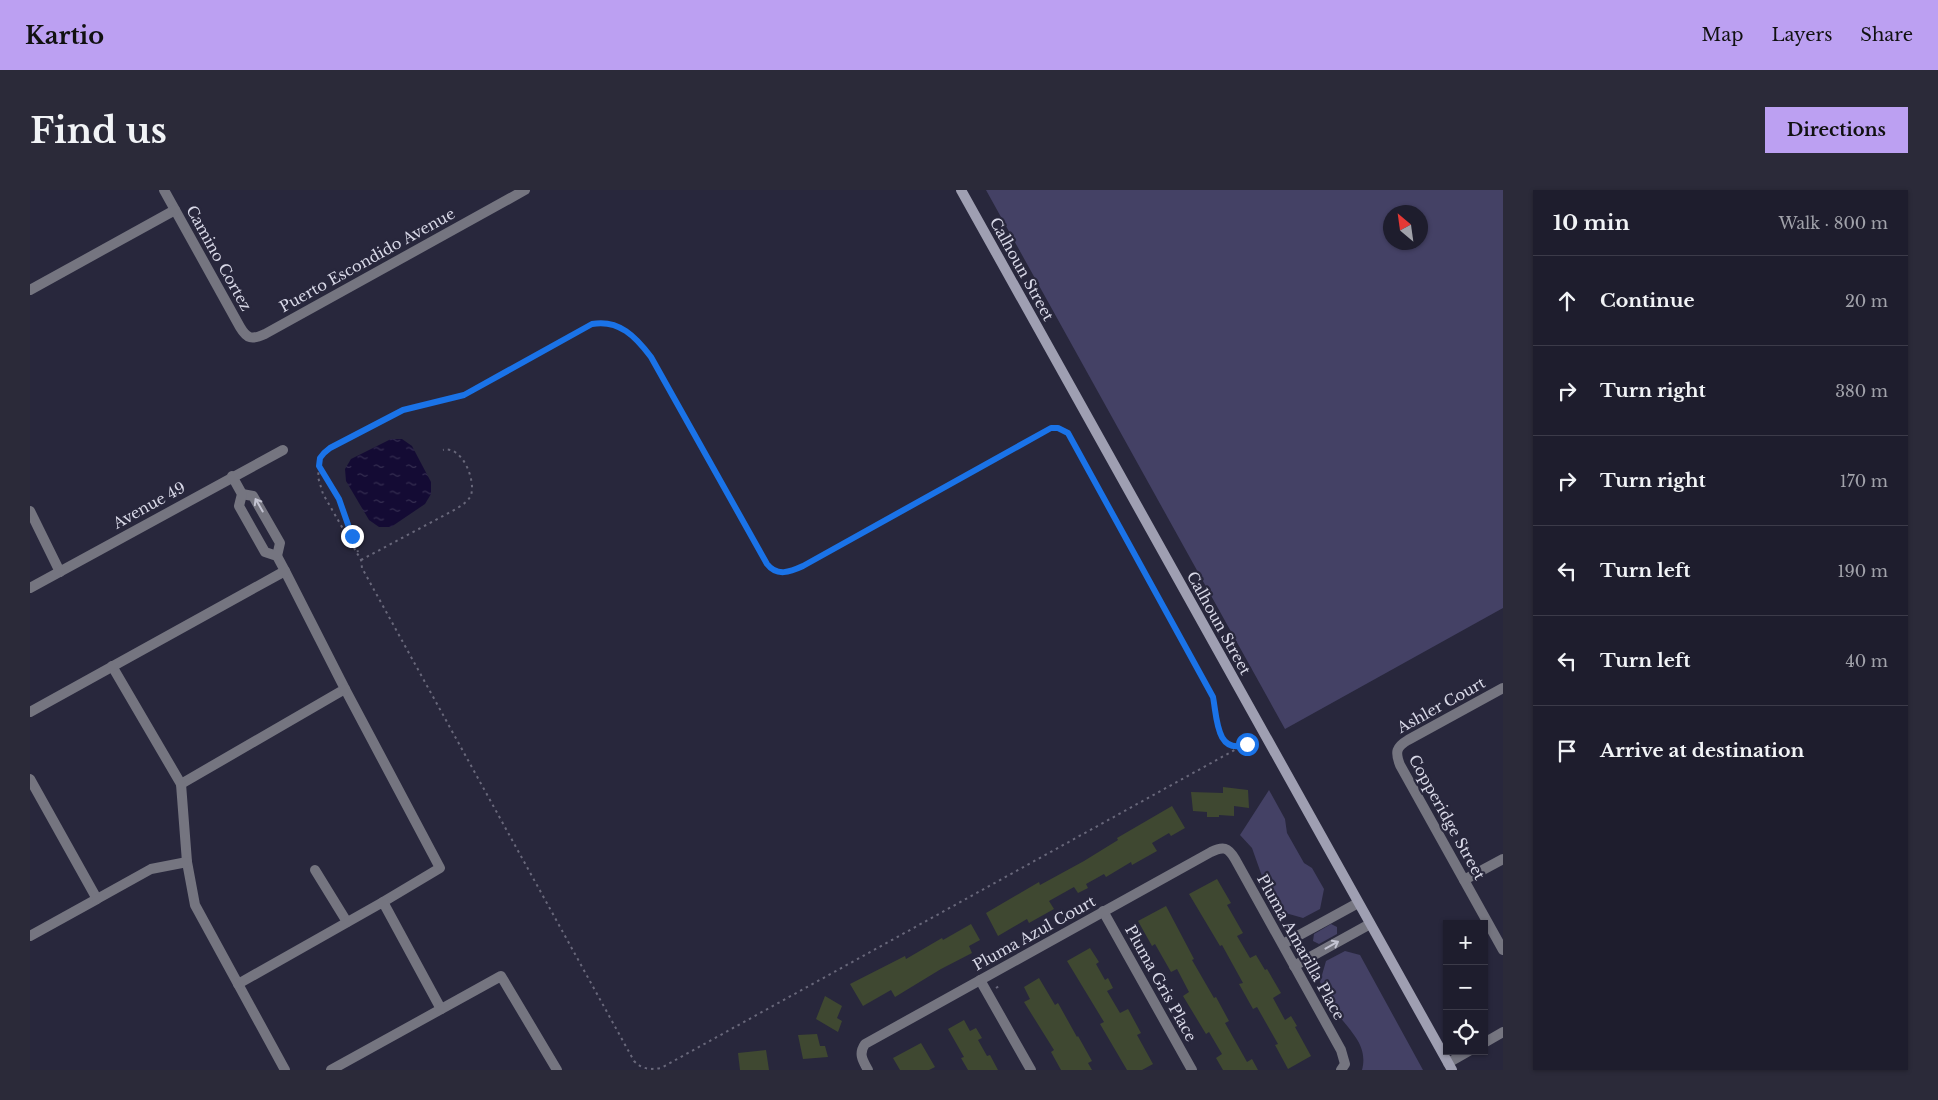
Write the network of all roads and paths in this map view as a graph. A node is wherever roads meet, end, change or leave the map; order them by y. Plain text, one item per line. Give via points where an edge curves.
1 (164, 190) edge
2 (525, 190) edge
3 (961, 190) edge
4 (175, 210) junction
5 (30, 290) edge
6 (250, 338) joint
7 (283, 450) dead end
8 (443, 450) dead end
9 (319, 466) junction
10 (232, 476) junction
11 (242, 494) junction
12 (30, 511) edge
13 (269, 523) junction
14 (253, 531) junction
15 (277, 556) junction
16 (360, 560) junction
17 (286, 571) junction
18 (60, 572) junction
19 (30, 588) edge
20 (112, 666) junction
21 (1503, 688) edge
22 (345, 690) junction
23 (30, 712) edge
24 (1264, 734) junction
25 (1240, 747) junction
26 (1396, 750) joint
27 (30, 780) edge
28 (181, 784) junction
29 (1225, 848) joint
30 (1503, 859) edge
31 (187, 862) junction
32 (315, 870) dead end
33 (1464, 880) junction
34 (96, 899) junction
35 (383, 902) junction
36 (1358, 902) junction
37 (1103, 911) junction
38 (347, 922) junction
39 (1370, 924) junction
40 (30, 936) edge
41 (1283, 944) junction
42 (1503, 950) edge
43 (1294, 966) junction
44 (980, 980) junction
45 (238, 984) junction
46 (441, 1009) junction
47 (1503, 1032) edge
48 (1488, 1041) edge
49 (1464, 1055) edge
50 (1450, 1066) edge
51 (1343, 1067) edge
52 (285, 1070) edge
53 (331, 1070) edge
54 (557, 1070) edge
55 (868, 1070) edge
56 (1030, 1070) edge
57 (1192, 1070) edge

1 - 4 street, Camino Cortez
2 - 6 street, Puerto Escondido Avenue via 265,334
3 - 24 street, Calhoun Street
4 - 5 street
4 - 6 street, Camino Cortez via 240,327
7 - 10 street, Avenue 49
8 - 16 path via 459,454 470,476 472,493 467,501
9 - 16 path via 339,499
9 - 16 path via 318,477 323,494
9 - 25 path via 320,458 330,448 403,410 464,395 592,324 610,323 634,336 651,357 767,564 774,571 785,573 1051,428 1058,428 1068,433 1213,697 1221,737 1231,746
10 - 11 street
10 - 18 street, Avenue 49
13 -> 11 street via 254,496
11 - 14 street via 239,506
12 - 18 street
13 - 14 street
13 - 15 street via 280,544
14 - 15 street via 265,552
15 - 17 street
16 - 25 path via 634,1061 642,1069 660,1068
17 - 20 street
17 - 22 street
18 - 19 street, Avenue 49
20 - 23 street
20 - 28 street
21 - 26 street, Ashler Court via 1408,740
22 - 28 street
22 - 35 street via 440,868
24 - 25 path
24 - 36 street, Calhoun Street
26 - 33 street, Copperidge Street via 1400,765
27 - 34 street
28 - 31 street
29 - 37 street, Pluma Azul Court via 1211,852
29 - 41 street, Pluma Amarilla Place via 1235,859
30 - 33 street
31 - 34 street via 151,869
31 - 45 street via 196,906
32 - 38 street
33 - 42 street, Copperidge Street
34 - 40 street
35 - 38 street
35 - 46 street
36 - 39 street, Calhoun Street
36 - 41 street
37 - 44 street, Pluma Azul Court
37 - 57 street, Pluma Gris Place
38 - 45 street
43 -> 39 street
39 - 50 street, Calhoun Street
41 - 43 street, Pluma Amarilla Place
43 - 51 street, Pluma Amarilla Place via 1341,1050
44 - 55 street, Pluma Azul Court via 865,1044 861,1056
44 - 56 street
45 - 52 street
46 - 53 street
46 - 54 street via 501,976
47 - 48 street
49 - 50 street

